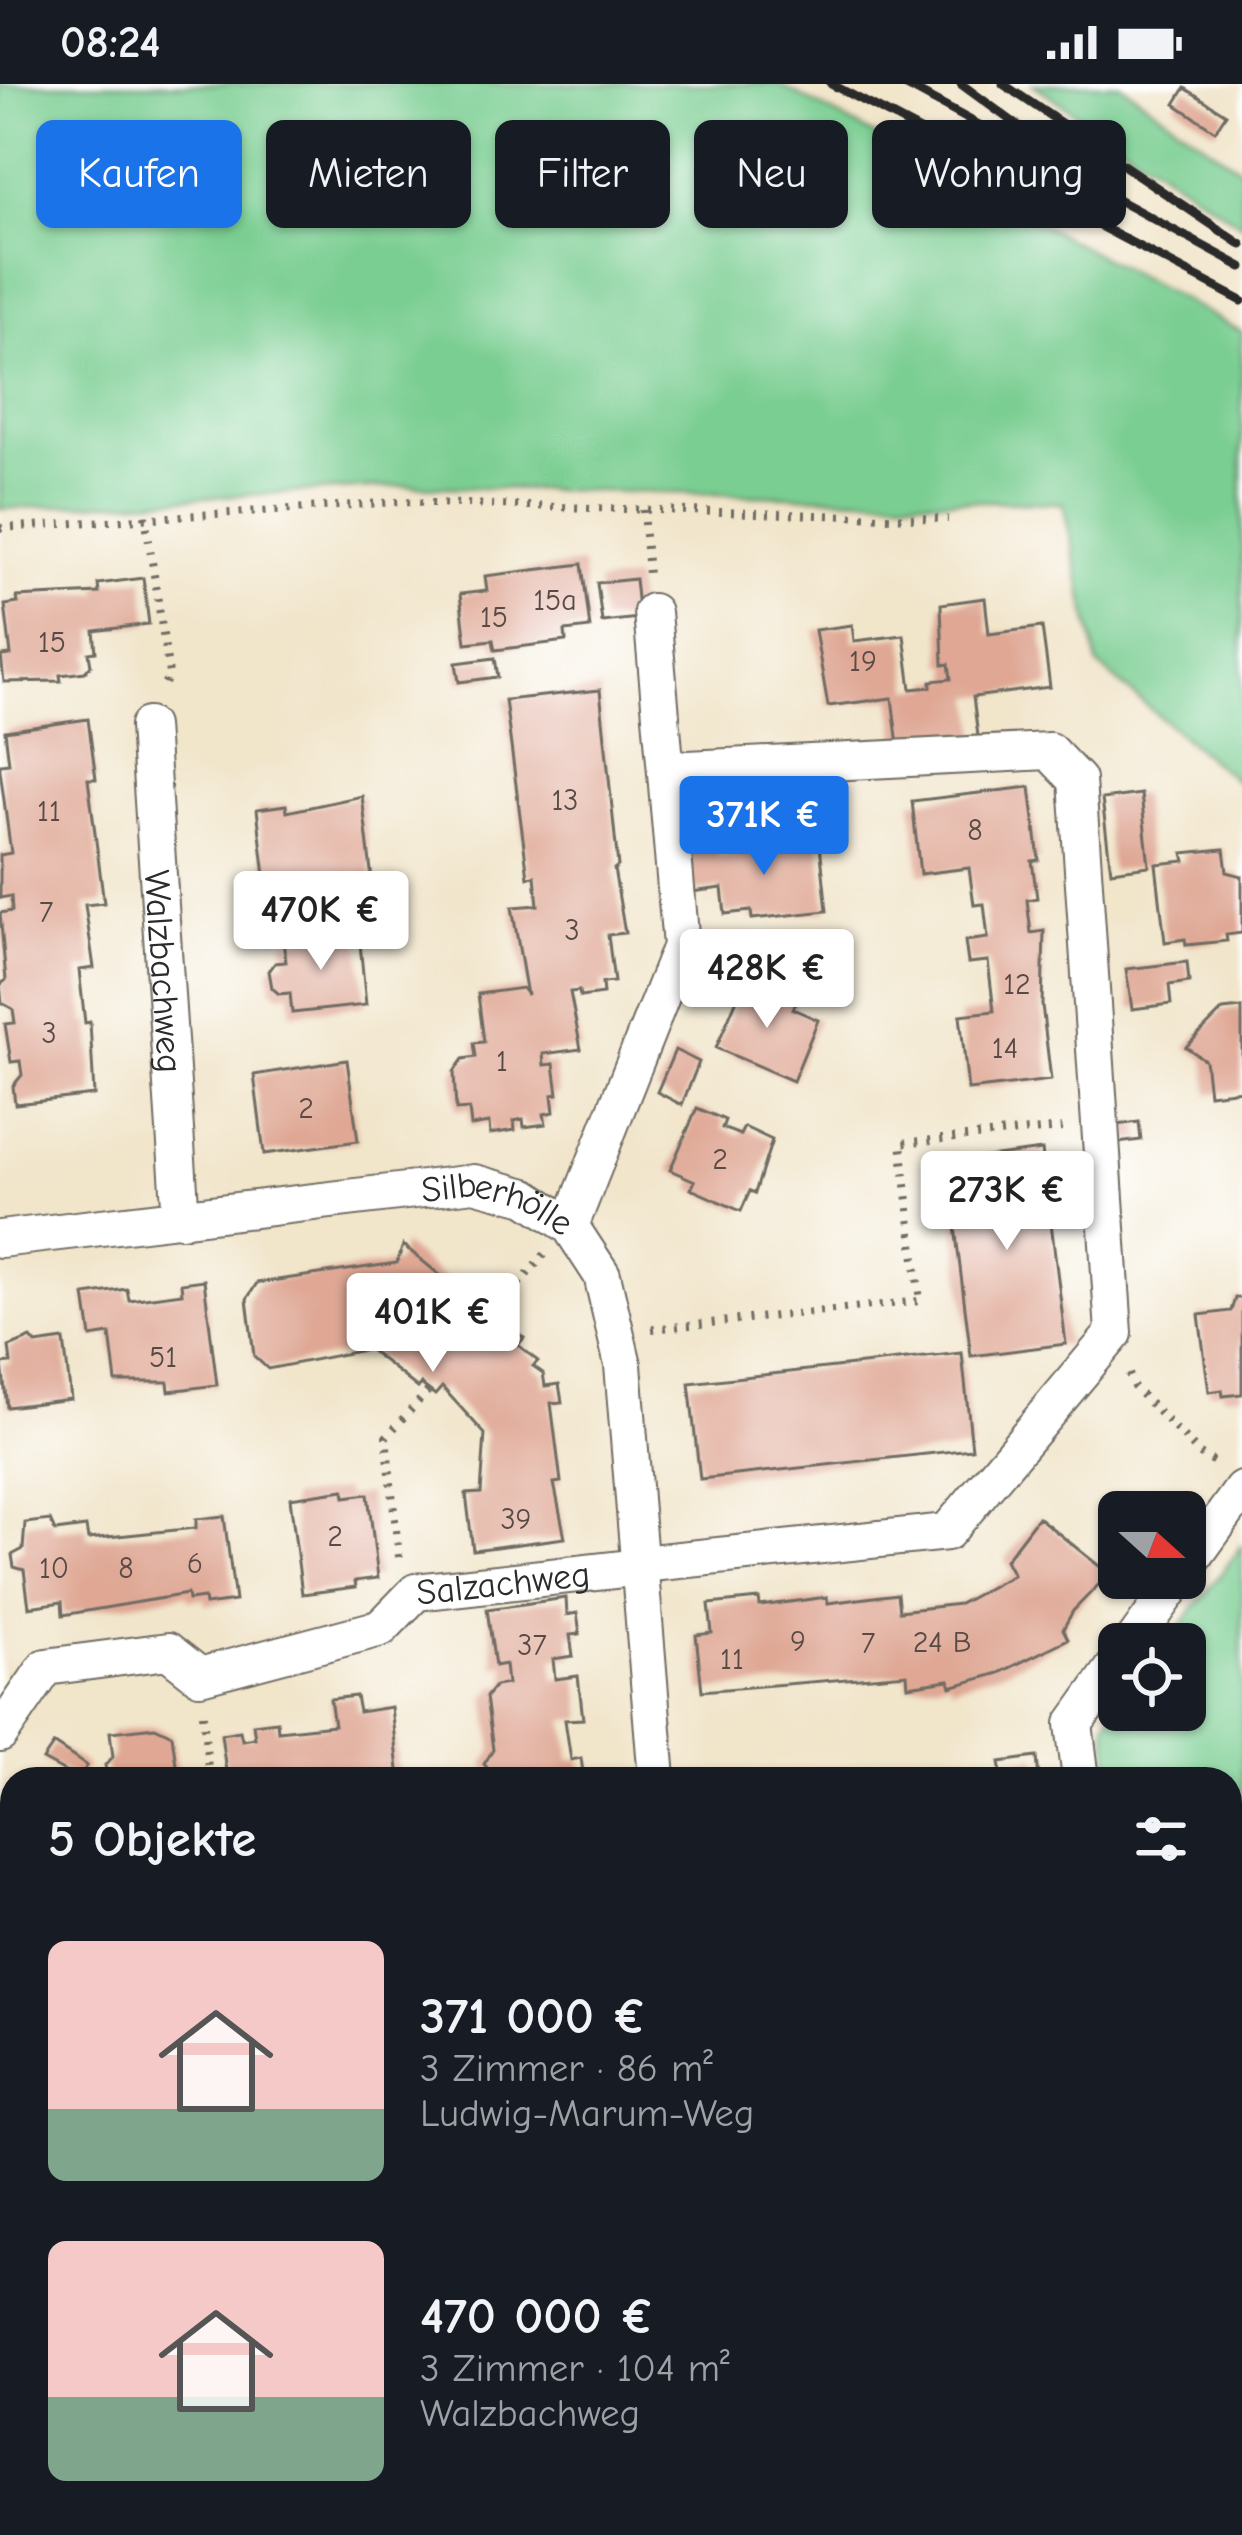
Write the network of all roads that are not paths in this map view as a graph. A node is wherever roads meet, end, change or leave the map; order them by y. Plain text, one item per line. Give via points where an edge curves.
1 (652, 612) road end
2 (148, 726) road end
3 (668, 770) junction
4 (181, 1219) junction
5 (570, 1226) junction
6 (0, 1240) edge
7 (1235, 1480) edge
8 (1206, 1532) edge
9 (641, 1566) junction
10 (1098, 1690) edge
11 (0, 1733) edge
12 (656, 1767) edge
13 (1079, 1767) edge

1 - 3 street
2 - 4 street, Walzbachweg
3 - 5 street via 681,946
3 - 9 street, Salzachweg via 1048,751 1077,780 1114,1333 947,1532
4 - 5 street, Silberhölle via 474,1183 526,1197
4 - 6 street, Silberhölle
5 - 9 street, Silberhölle via 602,1275 615,1333
7 - 8 street
9 - 11 street, Salzachweg via 416,1592 381,1628 200,1676 168,1651 46,1667
9 - 12 street, Silberhölle
10 - 13 street via 1074,1724

